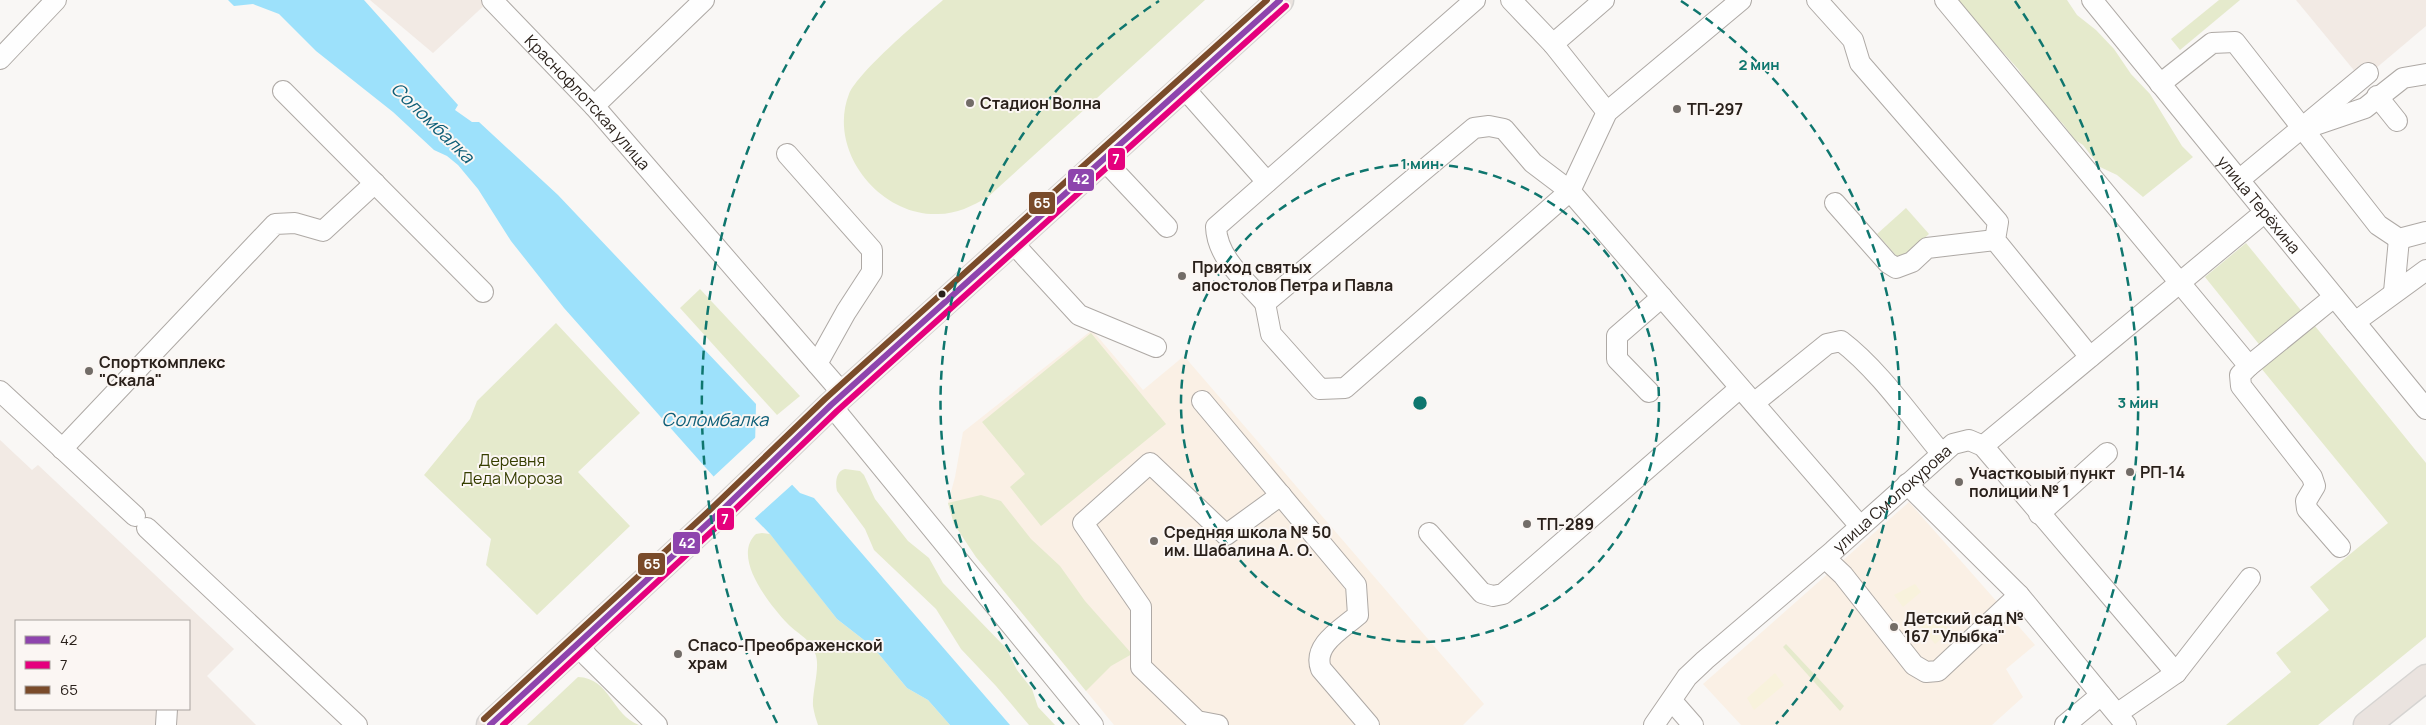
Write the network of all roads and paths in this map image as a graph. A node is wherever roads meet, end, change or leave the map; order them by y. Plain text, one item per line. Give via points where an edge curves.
1 (56, 0) edge
2 (492, 0) edge
3 (704, 0) edge
4 (1280, 0) edge
5 (1475, 0) edge
6 (1512, 0) edge
7 (1604, 0) edge
8 (1741, 0) edge
9 (1817, 0) edge
10 (1945, 0) edge
11 (2092, 0) edge
12 (1553, 44) junction
13 (0, 59) edge
14 (2368, 73) dead end
15 (2426, 74) edge
16 (2160, 84) junction
17 (1184, 88) junction
18 (283, 91) dead end
19 (2378, 96) junction
20 (594, 106) junction
21 (1607, 112) junction
22 (2397, 121) dead end
23 (2302, 130) junction
24 (786, 154) dead end
25 (1104, 160) junction
26 (2238, 180) junction
27 (1267, 182) junction
28 (375, 183) junction
29 (1570, 191) junction
30 (1835, 203) dead end
31 (2265, 212) junction
32 (1167, 227) dead end
33 (2426, 232) edge
34 (2399, 239) junction
35 (1995, 240) junction
36 (1012, 242) junction
37 (2426, 270) edge
38 (2180, 282) junction
39 (483, 292) dead end
40 (2394, 292) junction
41 (1662, 297) junction
42 (2334, 297) junction
43 (1265, 303) junction
44 (2355, 322) junction
45 (1156, 346) dead end
46 (2090, 357) junction
47 (818, 364) junction
48 (2249, 366) junction
49 (1740, 388) junction
50 (0, 391) edge
51 (1649, 392) dead end
52 (837, 399) junction
53 (1202, 401) dead end
54 (1754, 403) junction
55 (2426, 409) edge
56 (1984, 446) junction
57 (62, 449) junction
58 (2106, 453) dead end
59 (1942, 454) junction
60 (1907, 484) junction
61 (1281, 495) junction
62 (2039, 514) junction
63 (1860, 526) junction
64 (1429, 533) dead end
65 (2340, 547) dead end
66 (1824, 558) junction
67 (2250, 578) dead end
68 (2018, 595) junction
69 (577, 644) junction
70 (2176, 672) junction
71 (2426, 678) edge
72 (2101, 695) junction
73 (1672, 701) junction
74 (168, 710) edge
75 (2122, 719) edge
76 (166, 725) edge
77 (357, 725) edge
78 (490, 725) edge
79 (658, 725) edge
80 (1093, 725) edge
81 (1218, 725) edge
82 (1369, 725) edge
83 (1654, 725) edge
84 (1692, 725) edge
85 (2065, 725) edge
86 (2367, 725) edge

1 - 13 street
2 - 20 street, Краснофлотская улица
3 - 20 street
4 - 17 main road
5 - 27 street
6 - 12 street
7 - 12 street
8 - 21 street
9 - 35 street via 1853,40 1860,63 1998,222
10 - 38 street
11 - 16 street, улица Терёхина
12 - 21 street
14 - 23 street
15 - 19 street via 2403,78
16 - 23 street via 2212,43 2235,42
16 - 26 street, улица Терёхина
17 - 25 main road
17 - 27 street
18 - 28 street
19 - 22 street
19 - 23 street via 2365,108
20 - 47 street, Краснофлотская улица
21 - 29 street
23 - 26 street
23 - 34 street via 2378,226
24 - 47 street via 872,250 874,260 872,272
25 - 32 street
25 - 36 main road
26 - 31 street, улица Терёхина
27 - 43 street via 1216,227 1222,253
28 - 39 street
28 - 57 street via 323,231 296,223 275,224
29 - 41 street
29 - 43 street via 1533,163 1504,129 1474,128
29 - 43 street via 1345,388 1320,388 1272,334
30 - 35 street via 1896,268 1912,262 1926,248
31 - 38 street
31 - 42 street, улица Терёхина
33 - 34 street
34 - 40 street
35 - 46 street
36 - 45 street via 1079,315
36 - 52 main road
37 - 40 street
38 - 46 street
38 - 48 street
40 - 44 street
41 - 49 street
41 - 51 street via 1617,336 1616,359
42 - 44 street, улица Терёхина
42 - 48 street
44 - 55 street, улица Терёхина
46 - 56 street
47 - 52 street, Краснофлотская улица
48 - 65 street via 2240,375 2241,386 2312,477 2315,486 2306,501 2307,509
49 - 54 street
49 - 64 street via 1503,594 1492,596 1482,593
50 - 57 street
52 - 69 main road
52 - 80 street, Краснофлотская улица
53 - 61 street
54 - 59 street via 1827,344 1841,341
54 - 63 street
56 - 59 street, улица Смолокурова via 1969,440 1953,444
56 - 62 street
57 - 77 street
58 - 62 street
59 - 60 street, улица Смолокурова
60 - 63 street, улица Смолокурова
60 - 68 street
61 - 81 street via 1226,535 1150,463 1083,522 1141,607 1141,667 1197,720
61 - 82 street via 1356,585 1358,615 1322,647 1317,660
62 - 70 street
63 - 66 street, улица Смолокурова
66 - 68 street via 1843,575 1914,665 1926,672 1938,671
66 - 73 street, улица Смолокурова via 1687,677
67 - 70 street
68 - 72 street
69 - 78 main road
69 - 79 street
70 - 75 street
71 - 86 main road
72 - 75 street
72 - 85 street
73 - 83 street, улица Смолокурова
73 - 84 street
74 - 76 street

